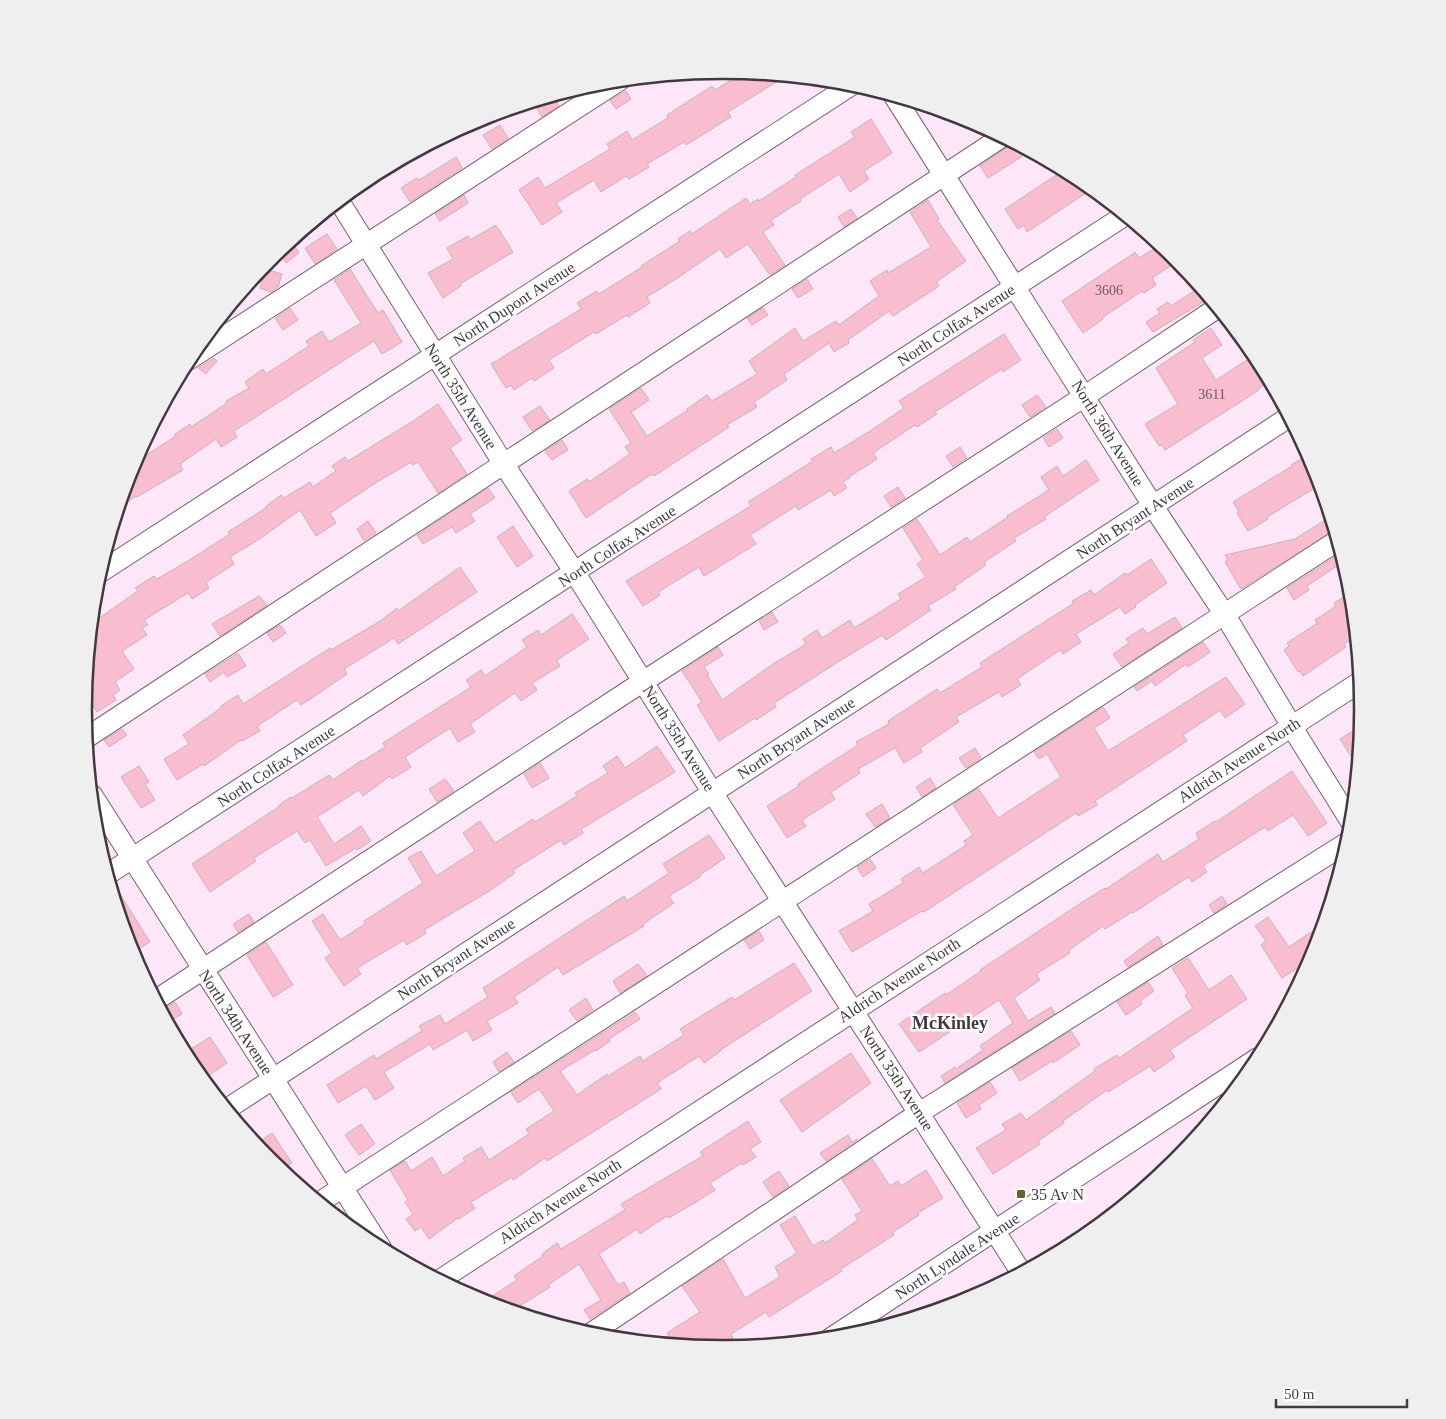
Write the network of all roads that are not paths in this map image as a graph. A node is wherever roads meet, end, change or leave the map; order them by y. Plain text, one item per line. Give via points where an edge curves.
1 (604, 90) edge
2 (843, 90) edge
3 (899, 104) edge
4 (996, 141) edge
5 (944, 175) junction
6 (342, 207) edge
7 (1119, 219) edge
8 (366, 245) junction
9 (1016, 287) junction
10 (1211, 312) edge
11 (207, 347) edge
12 (435, 355) junction
13 (1085, 396) junction
14 (1284, 421) edge
15 (503, 463) junction
16 (1153, 506) junction
17 (1332, 545) edge
18 (109, 567) edge
19 (575, 573) junction
20 (1224, 615) junction
21 (644, 682) junction
22 (1353, 687) edge
23 (1292, 726) junction
24 (93, 733) edge
25 (712, 792) junction
26 (100, 808) edge
27 (1345, 812) edge
28 (1338, 848) edge
29 (132, 859) junction
30 (113, 871) edge
31 (783, 900) junction
32 (202, 970) junction
33 (162, 996) edge
34 (853, 1010) junction
35 (1240, 1070) edge
36 (273, 1079) junction
37 (233, 1105) edge
38 (919, 1113) junction
39 (341, 1188) junction
40 (325, 1199) edge
41 (995, 1231) junction
42 (370, 1232) edge
43 (1018, 1267) edge
44 (446, 1276) edge
45 (599, 1328) edge
46 (846, 1328) edge

1 - 8 street
2 - 12 street, North Dupont Avenue
3 - 5 street, North 36th Avenue
4 - 5 street
5 - 9 street, North 36th Avenue
5 - 15 street
6 - 8 street, North 35th Avenue
7 - 9 street, North Colfax Avenue
8 - 11 street
8 - 12 street, North 35th Avenue
9 - 13 street, North 36th Avenue
9 - 19 street, North Colfax Avenue
10 - 13 street
12 - 15 street, North 35th Avenue
12 - 18 street, North Dupont Avenue
13 - 16 street, North 36th Avenue
13 - 21 street
14 - 16 street, North Bryant Avenue
15 - 19 street, North 35th Avenue
15 - 24 street
16 - 20 street, North 36th Avenue
16 - 25 street, North Bryant Avenue
17 - 20 street
19 - 21 street, North 35th Avenue
19 - 29 street, North Colfax Avenue
20 - 23 street, North 36th Avenue
20 - 31 street
21 - 25 street, North 35th Avenue
21 - 32 street
22 - 23 street, Aldrich Avenue North
23 - 27 street, North 36th Avenue
23 - 34 street, Aldrich Avenue North
25 - 31 street, North 35th Avenue
25 - 36 street, North Bryant Avenue
26 - 29 street, North 34th Avenue
28 - 38 street
29 - 30 street, North Colfax Avenue
29 - 32 street, North 34th Avenue
31 - 34 street, North 35th Avenue
31 - 39 street
32 - 33 street
32 - 36 street, North 34th Avenue
34 - 38 street, North 35th Avenue
34 - 44 street, Aldrich Avenue North
35 - 41 street, North Lyndale Avenue
36 - 37 street, North Bryant Avenue
36 - 39 street, North 34th Avenue
38 - 41 street, North 35th Avenue
38 - 45 street
39 - 40 street
39 - 42 street, North 34th Avenue
41 - 43 street, North 35th Avenue
41 - 46 street, North Lyndale Avenue

